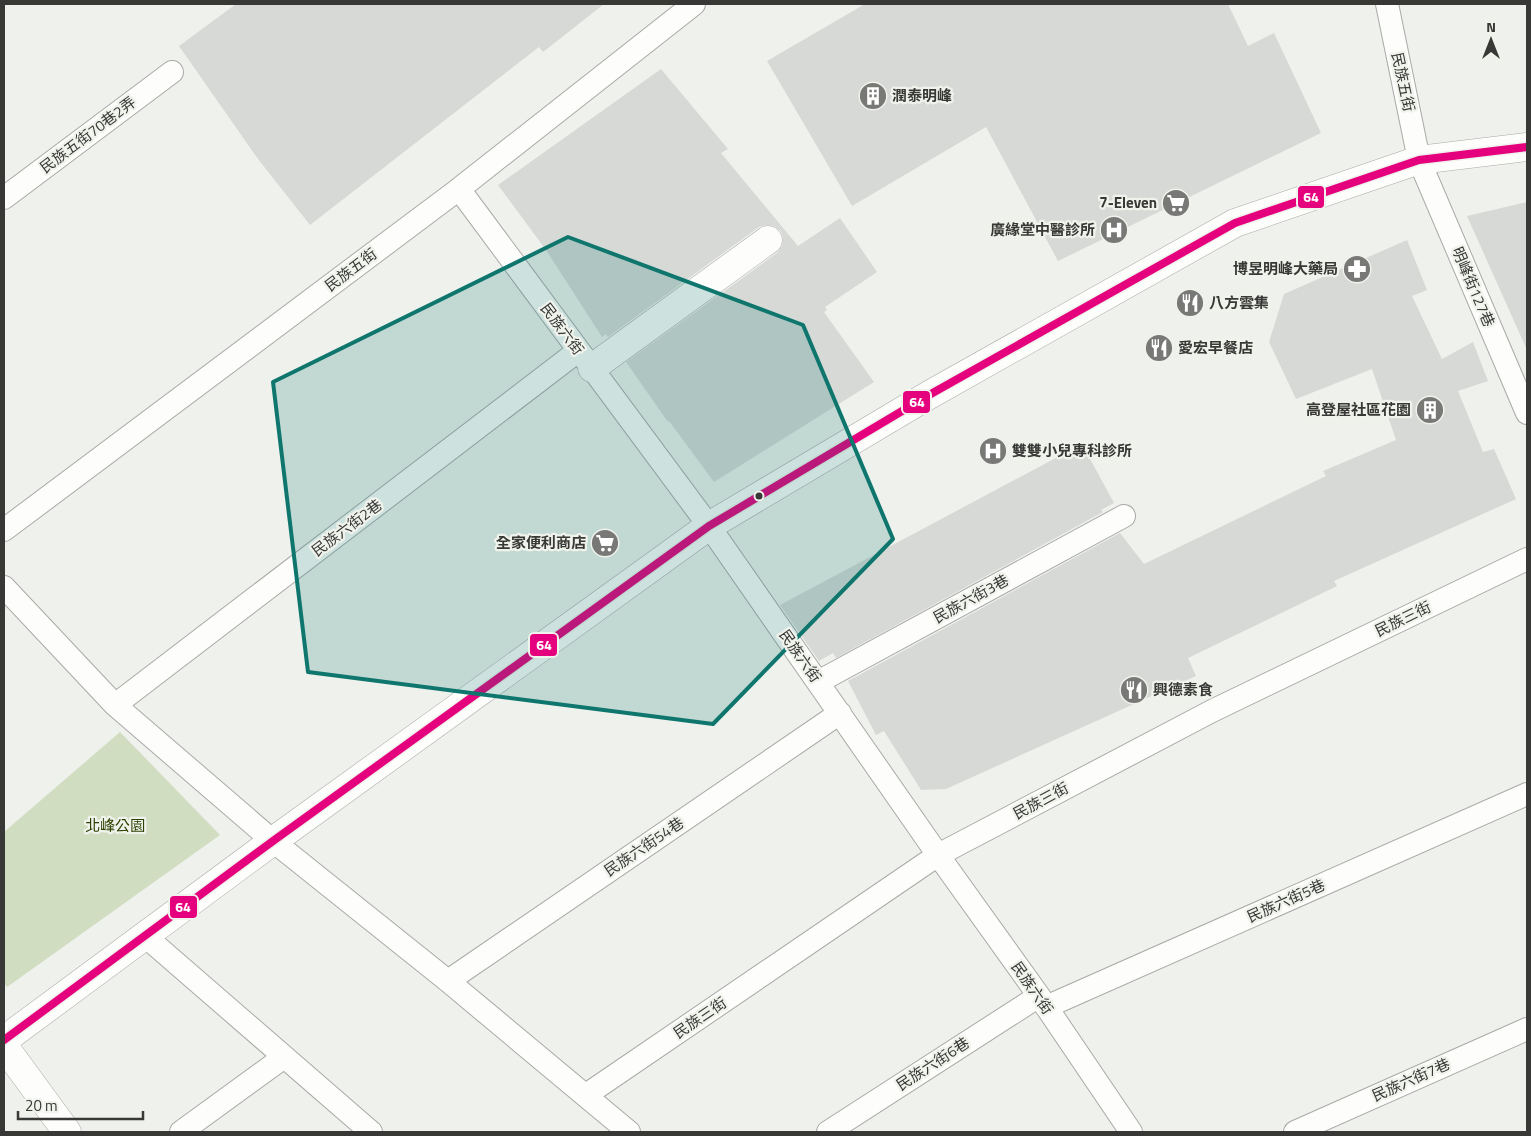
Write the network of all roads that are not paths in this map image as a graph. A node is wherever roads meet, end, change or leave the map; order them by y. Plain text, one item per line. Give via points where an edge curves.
1 (694, 4) edge
2 (1387, 4) edge
3 (172, 72) dead end
4 (1527, 147) edge
5 (1419, 160) junction
6 (459, 189) junction
7 (4, 198) edge
8 (768, 240) dead end
9 (585, 360) junction
10 (1527, 413) edge
11 (1124, 516) dead end
12 (709, 526) junction
13 (4, 530) edge
14 (1527, 559) edge
15 (4, 587) edge
16 (818, 682) junction
17 (115, 705) junction
18 (840, 713) junction
19 (1527, 794) edge
20 (273, 841) junction
21 (938, 855) junction
22 (145, 936) junction
23 (448, 981) junction
24 (1042, 1002) junction
25 (1527, 1029) edge
26 (4, 1040) edge
27 (4, 1046) edge
28 (284, 1057) junction
29 (586, 1095) junction
30 (67, 1132) edge
31 (181, 1132) edge
32 (371, 1132) edge
33 (629, 1132) edge
34 (828, 1132) edge
35 (1131, 1132) edge
36 (1295, 1132) edge

1 - 6 lane, 民族五街
2 - 5 lane, 民族五街
3 - 7 lane, 民族五街70巷2弄
4 - 5 street
5 - 10 lane, 明峰街127巷
5 - 12 street via 1235,223 928,395
6 - 9 lane, 民族六街
6 - 13 lane, 民族五街
8 - 9 street
9 - 12 lane, 民族六街
9 - 17 lane, 民族六街2巷
11 - 16 lane, 民族六街3巷
12 - 16 lane, 民族六街
12 - 20 street
14 - 21 lane, 民族三街 via 1212,711
15 - 17 lane
16 - 18 lane, 民族六街
17 - 20 lane
18 - 21 lane, 民族六街
18 - 23 lane, 民族六街54巷
19 - 24 lane, 民族六街5巷
20 - 22 street
20 - 23 lane
21 - 24 lane, 民族六街
21 - 29 lane, 民族三街
22 - 26 street
22 - 28 lane
23 - 29 lane
24 - 34 lane, 民族六街6巷
24 - 35 lane, 民族六街
25 - 36 lane, 民族六街7巷
27 - 30 street
28 - 31 lane
28 - 32 lane
29 - 33 lane

